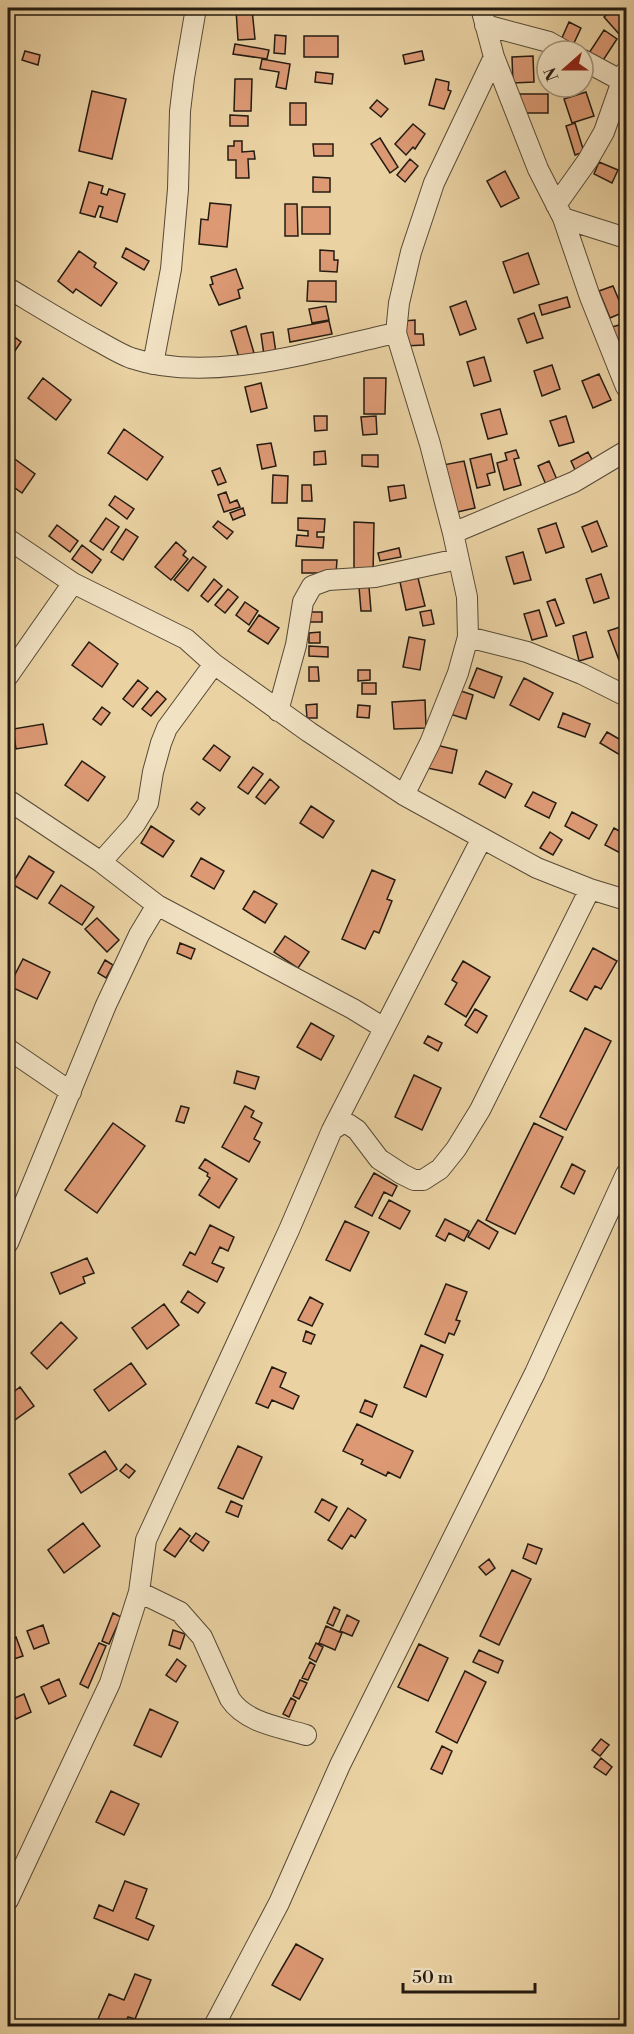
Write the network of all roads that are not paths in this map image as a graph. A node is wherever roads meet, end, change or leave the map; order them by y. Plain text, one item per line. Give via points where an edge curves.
1 (196, 8) edge
2 (483, 16) edge
3 (541, 39) edge
4 (494, 57) junction
5 (595, 65) edge
6 (624, 76) edge
7 (560, 212) junction
8 (627, 238) edge
9 (8, 288) edge
10 (396, 333) junction
11 (153, 364) junction
12 (627, 387) edge
13 (627, 451) edge
14 (453, 533) junction
15 (8, 539) edge
16 (458, 559) junction
17 (73, 583) junction
18 (468, 637) junction
19 (214, 664) junction
20 (8, 676) edge
21 (627, 696) edge
22 (278, 711) junction
23 (404, 795) junction
24 (8, 800) edge
25 (482, 838) junction
26 (101, 862) junction
27 (590, 889) junction
28 (627, 900) edge
29 (157, 904) junction
30 (384, 1028) junction
31 (8, 1049) edge
32 (71, 1092) junction
33 (332, 1130) junction
34 (627, 1174) edge
35 (8, 1242) edge
36 (139, 1592) junction
37 (306, 1735) dead end
38 (8, 1900) edge
39 (214, 2026) edge

1 - 11 street via 180,111 171,269
2 - 3 street
2 - 4 street
4 - 7 street via 538,169
4 - 10 street via 443,163 420,222 399,303
5 - 6 street
6 - 7 street via 604,132
7 - 8 street
7 - 12 street
9 - 11 street via 129,358
10 - 11 street via 245,366 188,368
10 - 14 street
13 - 14 street via 574,482
14 - 16 street
15 - 17 street
16 - 18 street via 467,597
16 - 22 street via 312,586 303,602
17 - 19 street via 186,639
17 - 20 street
18 - 21 street via 527,652
18 - 23 street via 459,673
19 - 22 street
19 - 26 street via 167,728 148,803
22 - 23 street
23 - 25 street
24 - 26 street
25 - 27 street via 537,868
25 - 30 street
26 - 29 street
27 - 28 street
27 - 33 street via 480,1110 440,1169 427,1179 414,1180 379,1158 353,1126 341,1124
29 - 30 street
29 - 32 street via 138,935
30 - 33 street
31 - 32 street
32 - 35 street
33 - 36 street via 285,1241 146,1540
34 - 39 street via 535,1373 340,1765 279,1904
36 - 37 street via 180,1612 202,1637 236,1708 249,1718
36 - 38 street via 110,1683

